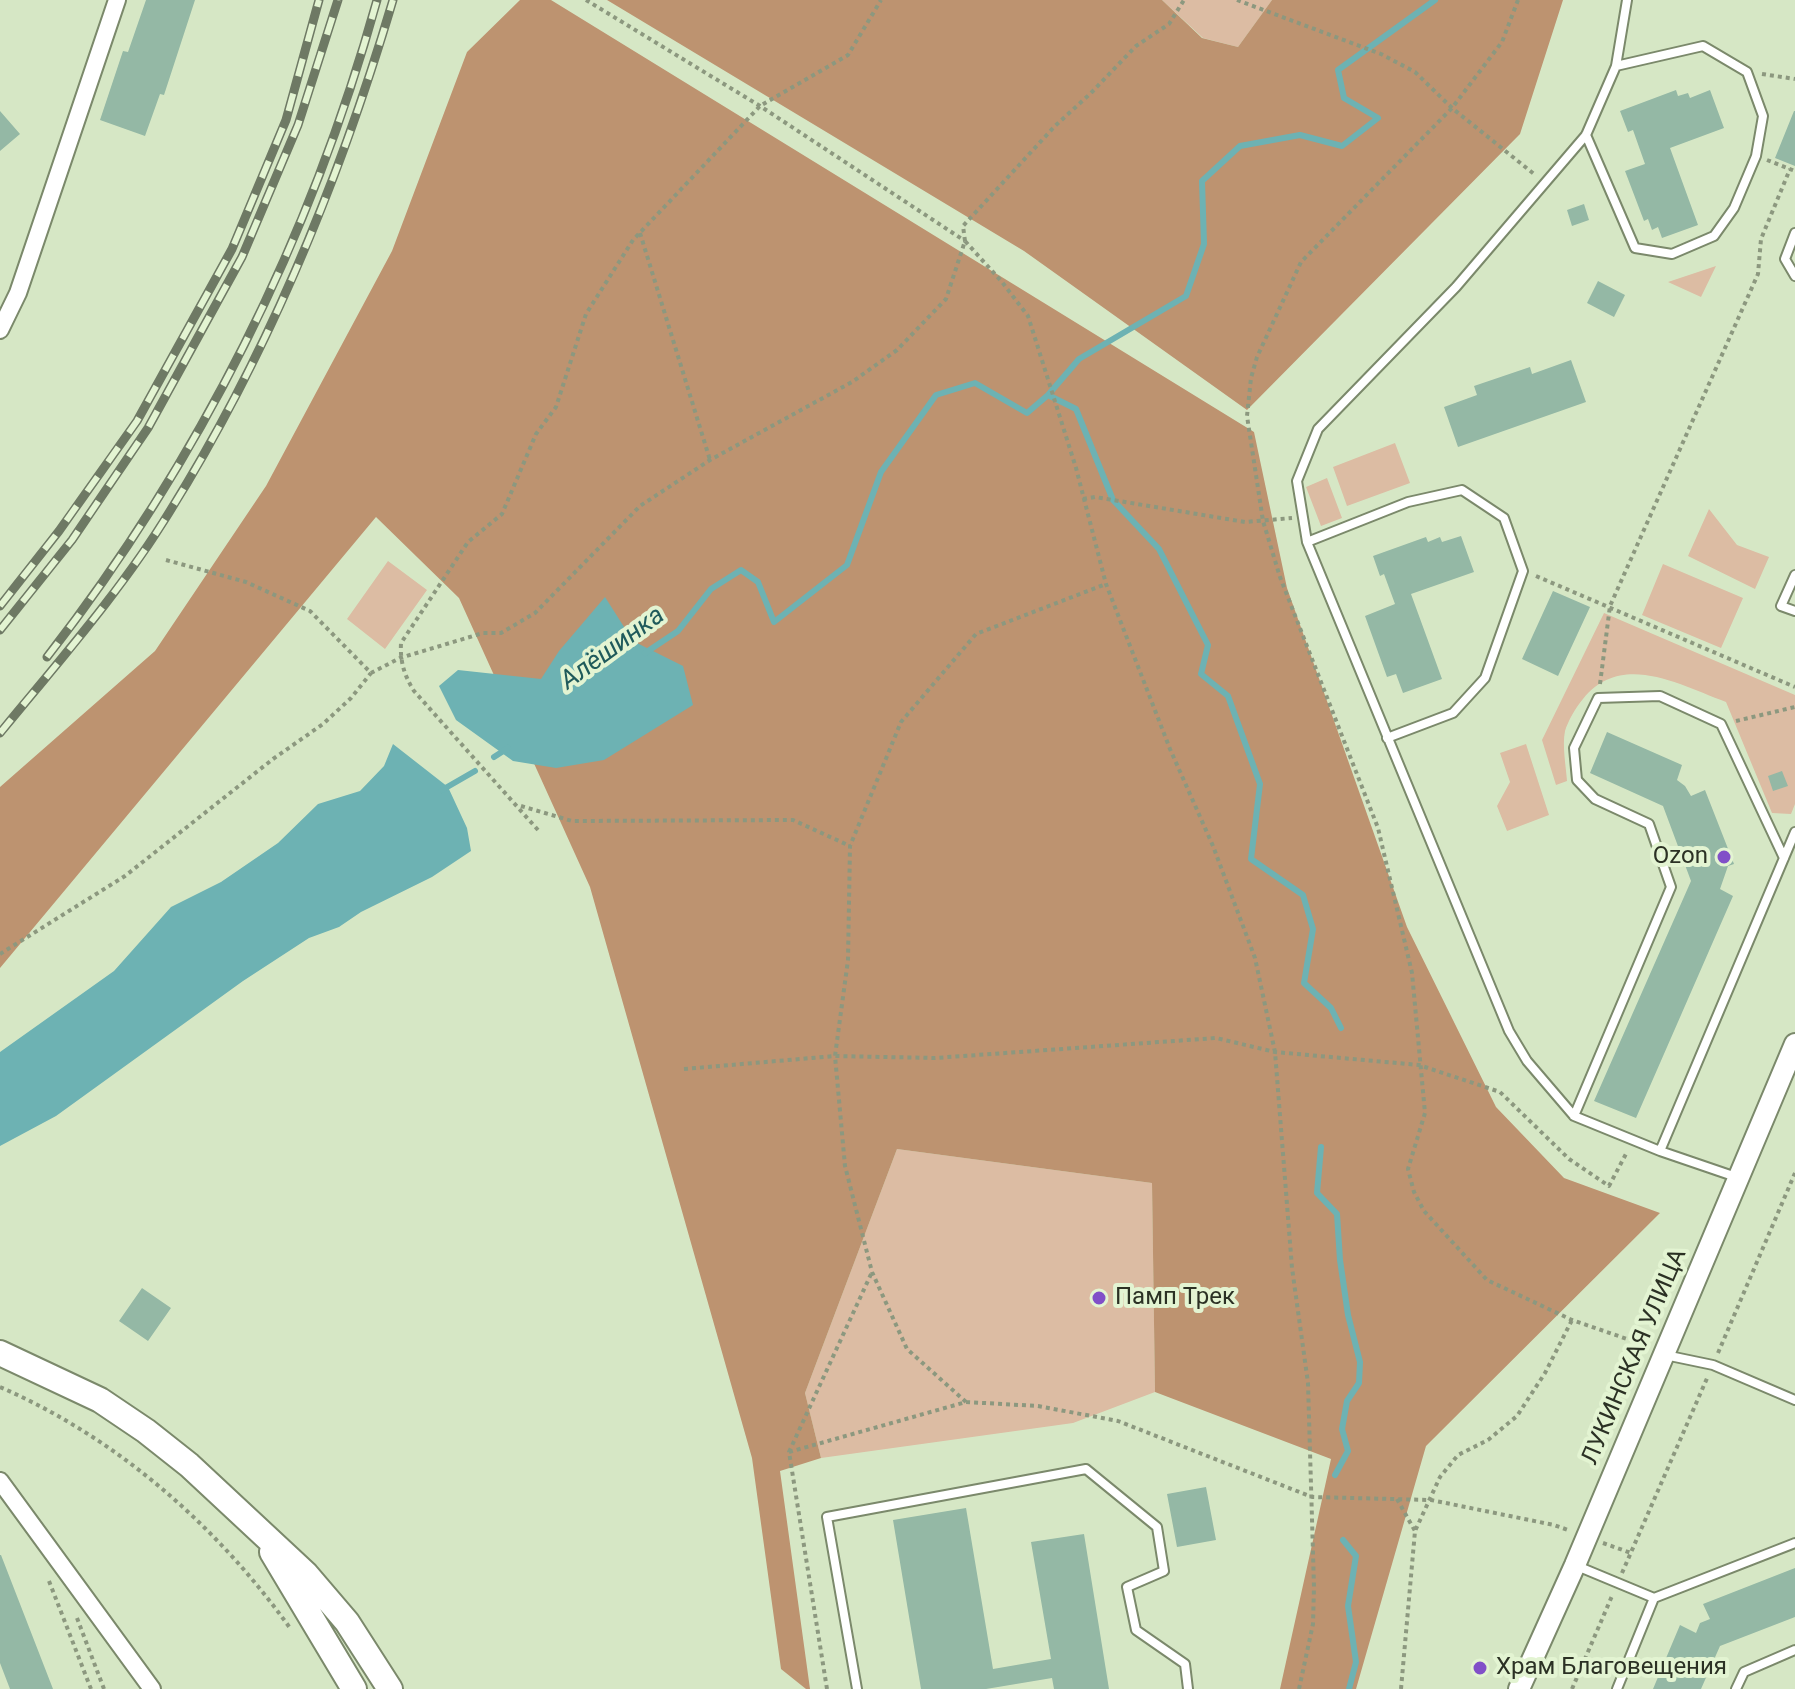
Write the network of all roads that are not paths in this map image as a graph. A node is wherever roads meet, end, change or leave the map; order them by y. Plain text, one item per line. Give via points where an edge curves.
1 (117, 0) edge
2 (1627, 0) edge
3 (1616, 66) junction
4 (1586, 135) junction
5 (1795, 233) edge
6 (1795, 276) edge
7 (0, 330) edge
8 (1307, 542) junction
9 (1795, 575) edge
10 (1795, 611) edge
11 (1387, 738) junction
12 (1795, 832) edge
13 (1784, 858) junction
14 (1795, 1044) edge
15 (1574, 1116) junction
16 (1660, 1151) junction
17 (1739, 1178) junction
18 (0, 1353) edge
19 (1664, 1355) junction
20 (1795, 1400) edge
21 (0, 1481) edge
22 (262, 1536) junction
23 (1795, 1543) edge
24 (1575, 1565) junction
25 (1654, 1598) junction
26 (1795, 1650) edge
27 (152, 1689) edge
28 (354, 1689) edge
29 (390, 1689) edge
30 (857, 1689) edge
31 (1188, 1689) edge
32 (1519, 1689) edge
33 (1617, 1689) edge
34 (1736, 1689) edge

1 - 7 street via 18,293
2 - 3 lane
3 - 4 lane
3 - 4 lane via 1703,46 1747,72 1763,116 1756,156 1734,208 1714,236 1672,254 1635,248
4 - 8 lane via 1456,287 1318,429 1297,481
5 - 6 lane via 1785,259
8 - 11 lane
8 - 11 lane via 1408,502 1462,490 1504,518 1523,571 1485,678 1453,713
9 - 10 lane via 1781,606
11 - 15 lane via 1509,1031
12 - 13 lane
13 - 15 lane via 1721,724 1660,696 1598,698 1574,748 1577,780 1595,799 1649,824 1671,887
13 - 16 lane
14 - 17 street, ЛУКИНСКАЯ УЛИЦА
15 - 16 lane
16 - 17 lane
17 - 19 street, ЛУКИНСКАЯ УЛИЦА
18 - 22 main road via 100,1400 146,1431
19 - 20 lane via 1713,1365
19 - 24 street, ЛУКИНСКАЯ УЛИЦА
21 - 27 street
22 - 28 main road
22 - 29 main road via 306,1574 347,1622
23 - 25 lane
24 - 25 lane
24 - 32 street, ЛУКИНСКАЯ УЛИЦА
25 - 33 lane
26 - 34 lane via 1744,1672
30 - 31 lane via 827,1517 1086,1469 1157,1527 1164,1571 1127,1587 1136,1630 1185,1664

